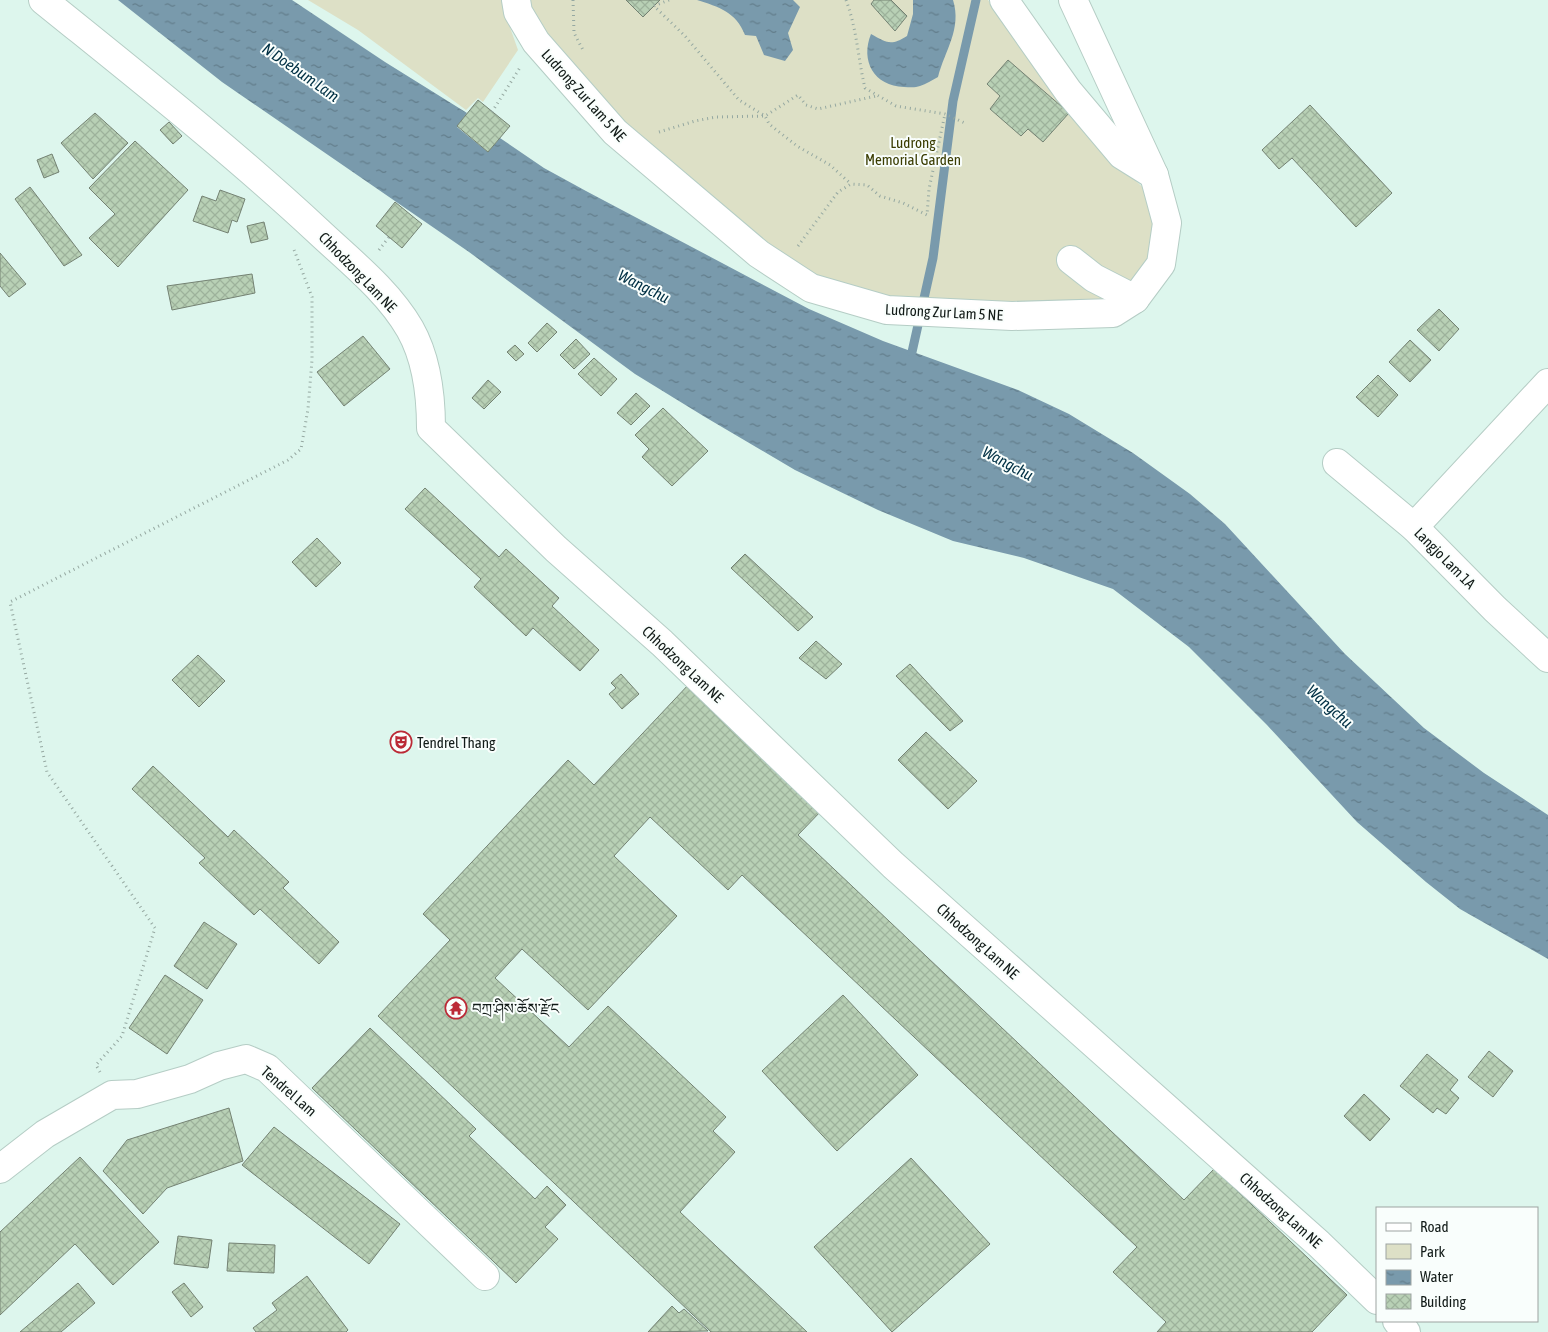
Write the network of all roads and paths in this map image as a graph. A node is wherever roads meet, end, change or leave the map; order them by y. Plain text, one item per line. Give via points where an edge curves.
1 (43, 0) edge
2 (516, 0) edge
3 (573, 0) edge
4 (668, 0) edge
5 (846, 0) edge
6 (1004, 0) edge
7 (1073, 0) edge
8 (536, 42) junction
9 (584, 57) dead end
10 (876, 96) junction
11 (492, 112) dead end
12 (947, 115) junction
13 (765, 116) junction
14 (967, 124) dead end
15 (660, 140) dead end
16 (1154, 175) junction
17 (851, 184) junction
18 (292, 246) dead end
19 (797, 248) dead end
20 (1071, 260) dead end
21 (1135, 299) junction
22 (1548, 383) edge
23 (1337, 463) dead end
24 (1414, 527) junction
25 (1548, 658) edge
26 (112, 1094) junction
27 (0, 1169) edge
28 (485, 1276) dead end
29 (1376, 1299) edge
30 (1398, 1322) edge
31 (1406, 1332) edge

1 - 29 street, Chhodzong Lam NE via 266,183 391,303 420,351 431,400 431,428 556,549 662,643 892,865 1319,1244
2 - 8 street, Ludrong Zur Lam 5 NE via 518,12
3 - 9 path via 574,33
4 - 13 path via 654,6 685,36 739,100
5 - 10 path via 857,37 858,62 865,88
6 - 16 street via 1068,91 1122,155
7 - 16 street, Ludrong Zur Lam 5 NE
8 - 11 path
8 - 21 street, Ludrong Zur Lam 5 NE via 615,132 759,254 811,288 886,310 1012,316 1113,313
10 - 12 path via 896,106
10 - 13 path via 818,110 806,105 798,95
12 - 14 path
12 - 17 path via 929,189 927,215 880,196 867,185
13 - 15 path via 741,115 695,121 654,133
13 - 17 path via 776,130
16 - 21 street, Ludrong Zur Lam 5 NE via 1166,222 1161,264
17 - 19 path via 838,192
18 - 26 path via 312,297 312,360 307,416 300,449 288,460 10,602 47,772 155,928 122,1036 96,1064
20 - 21 street via 1094,278
22 - 24 street
23 - 24 street, Langjo Lam 1A
24 - 25 street, Langjo Lam 1A
26 - 27 street via 45,1134
26 - 28 street, Tendrel Lam via 137,1094 246,1059 267,1068
30 - 31 street

